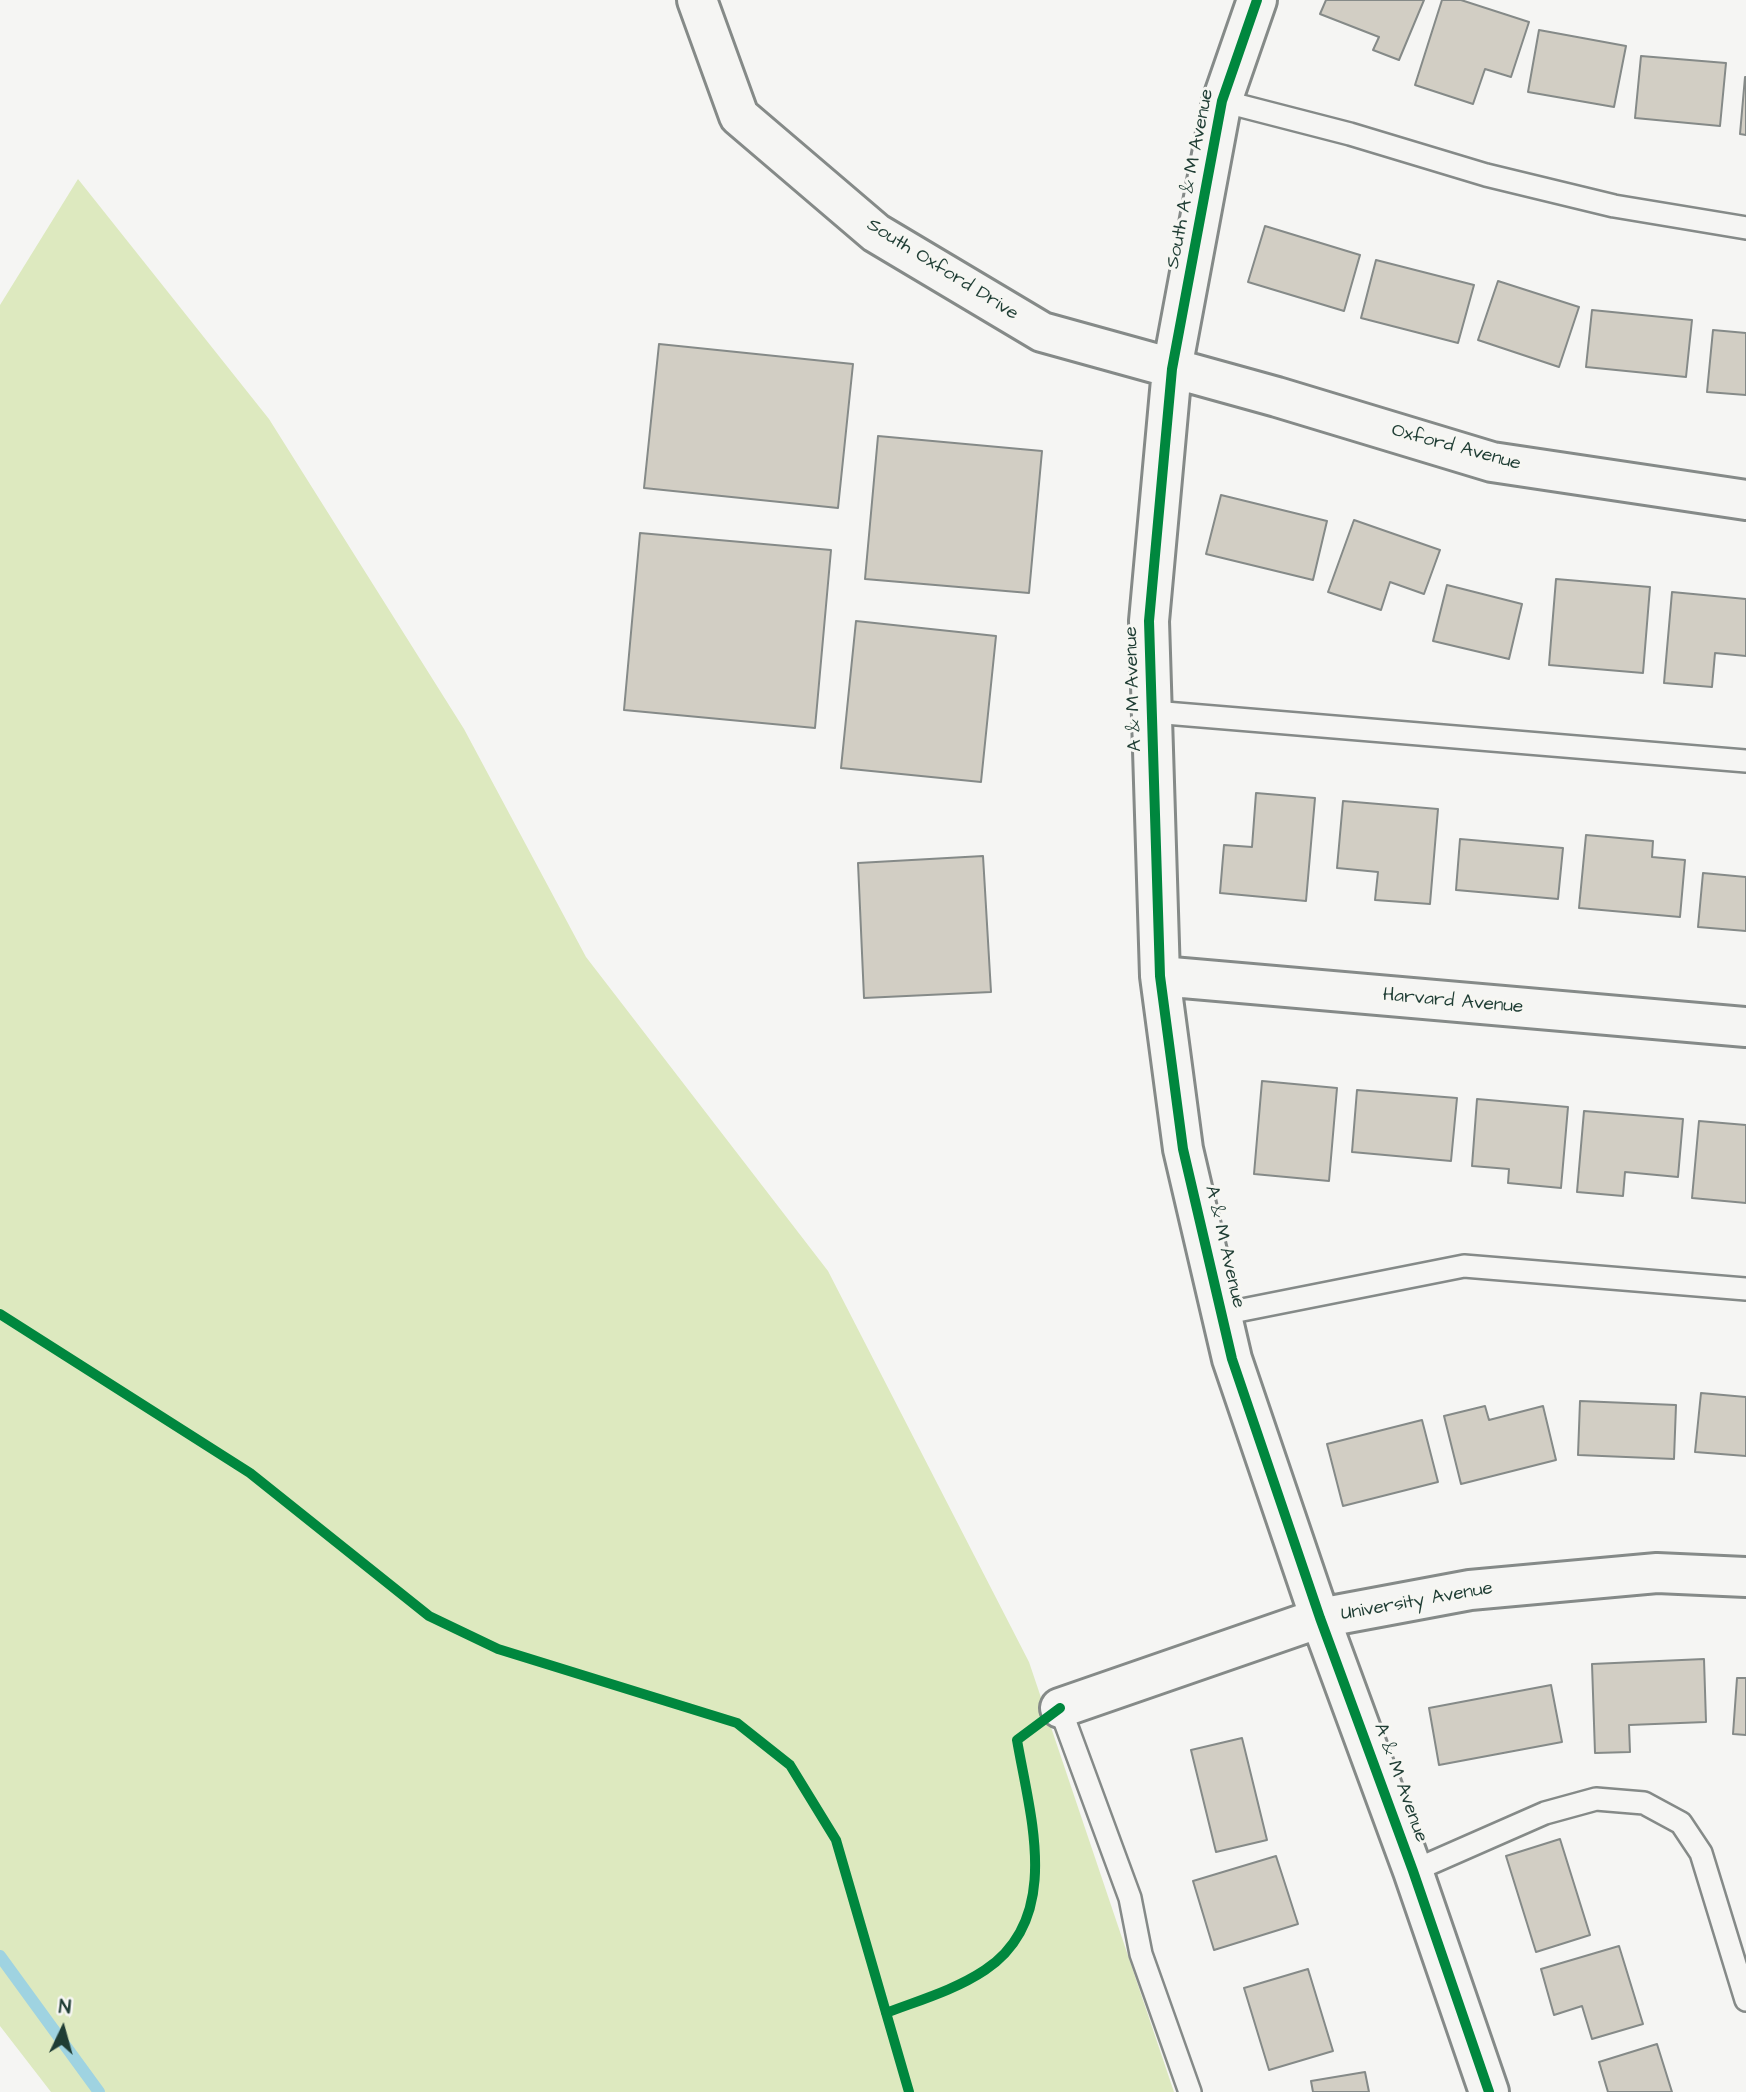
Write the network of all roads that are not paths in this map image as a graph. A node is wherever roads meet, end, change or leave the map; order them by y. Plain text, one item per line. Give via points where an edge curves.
1 (697, 0) edge
2 (1257, 0) edge
3 (1222, 101) junction
4 (1746, 228) edge
5 (1172, 369) junction
6 (1746, 500) edge
7 (1153, 712) junction
8 (1746, 761) edge
9 (1160, 976) junction
10 (1746, 1027) edge
11 (1746, 1289) edge
12 (1222, 1314) junction
13 (1746, 1577) edge
14 (1320, 1618) junction
15 (1060, 1708) joint
16 (1413, 1871) junction
17 (1746, 2000) edge
18 (1190, 2092) edge
19 (1489, 2092) edge

1 - 5 street, South Oxford Drive via 739,116 876,233 1042,332
2 - 3 street, South A & M Avenue
3 - 4 lane via 1614,206
3 - 5 street, South A & M Avenue
5 - 6 street, Oxford Avenue via 1492,462
5 - 7 street, A & M Avenue via 1150,621
7 - 8 lane
7 - 9 street, A & M Avenue
9 - 10 street, Harvard Avenue
9 - 12 street, A & M Avenue via 1184,1149
11 - 12 lane via 1464,1266
12 - 14 street, A & M Avenue via 1232,1359
13 - 14 street, University Avenue via 1657,1573 1470,1590
14 - 15 street, University Avenue
14 - 16 street, A & M Avenue
15 - 18 lane via 1130,1898 1140,1954
16 - 17 lane via 1545,1813 1596,1799 1644,1803 1681,1823 1701,1853
16 - 19 street, A & M Avenue

